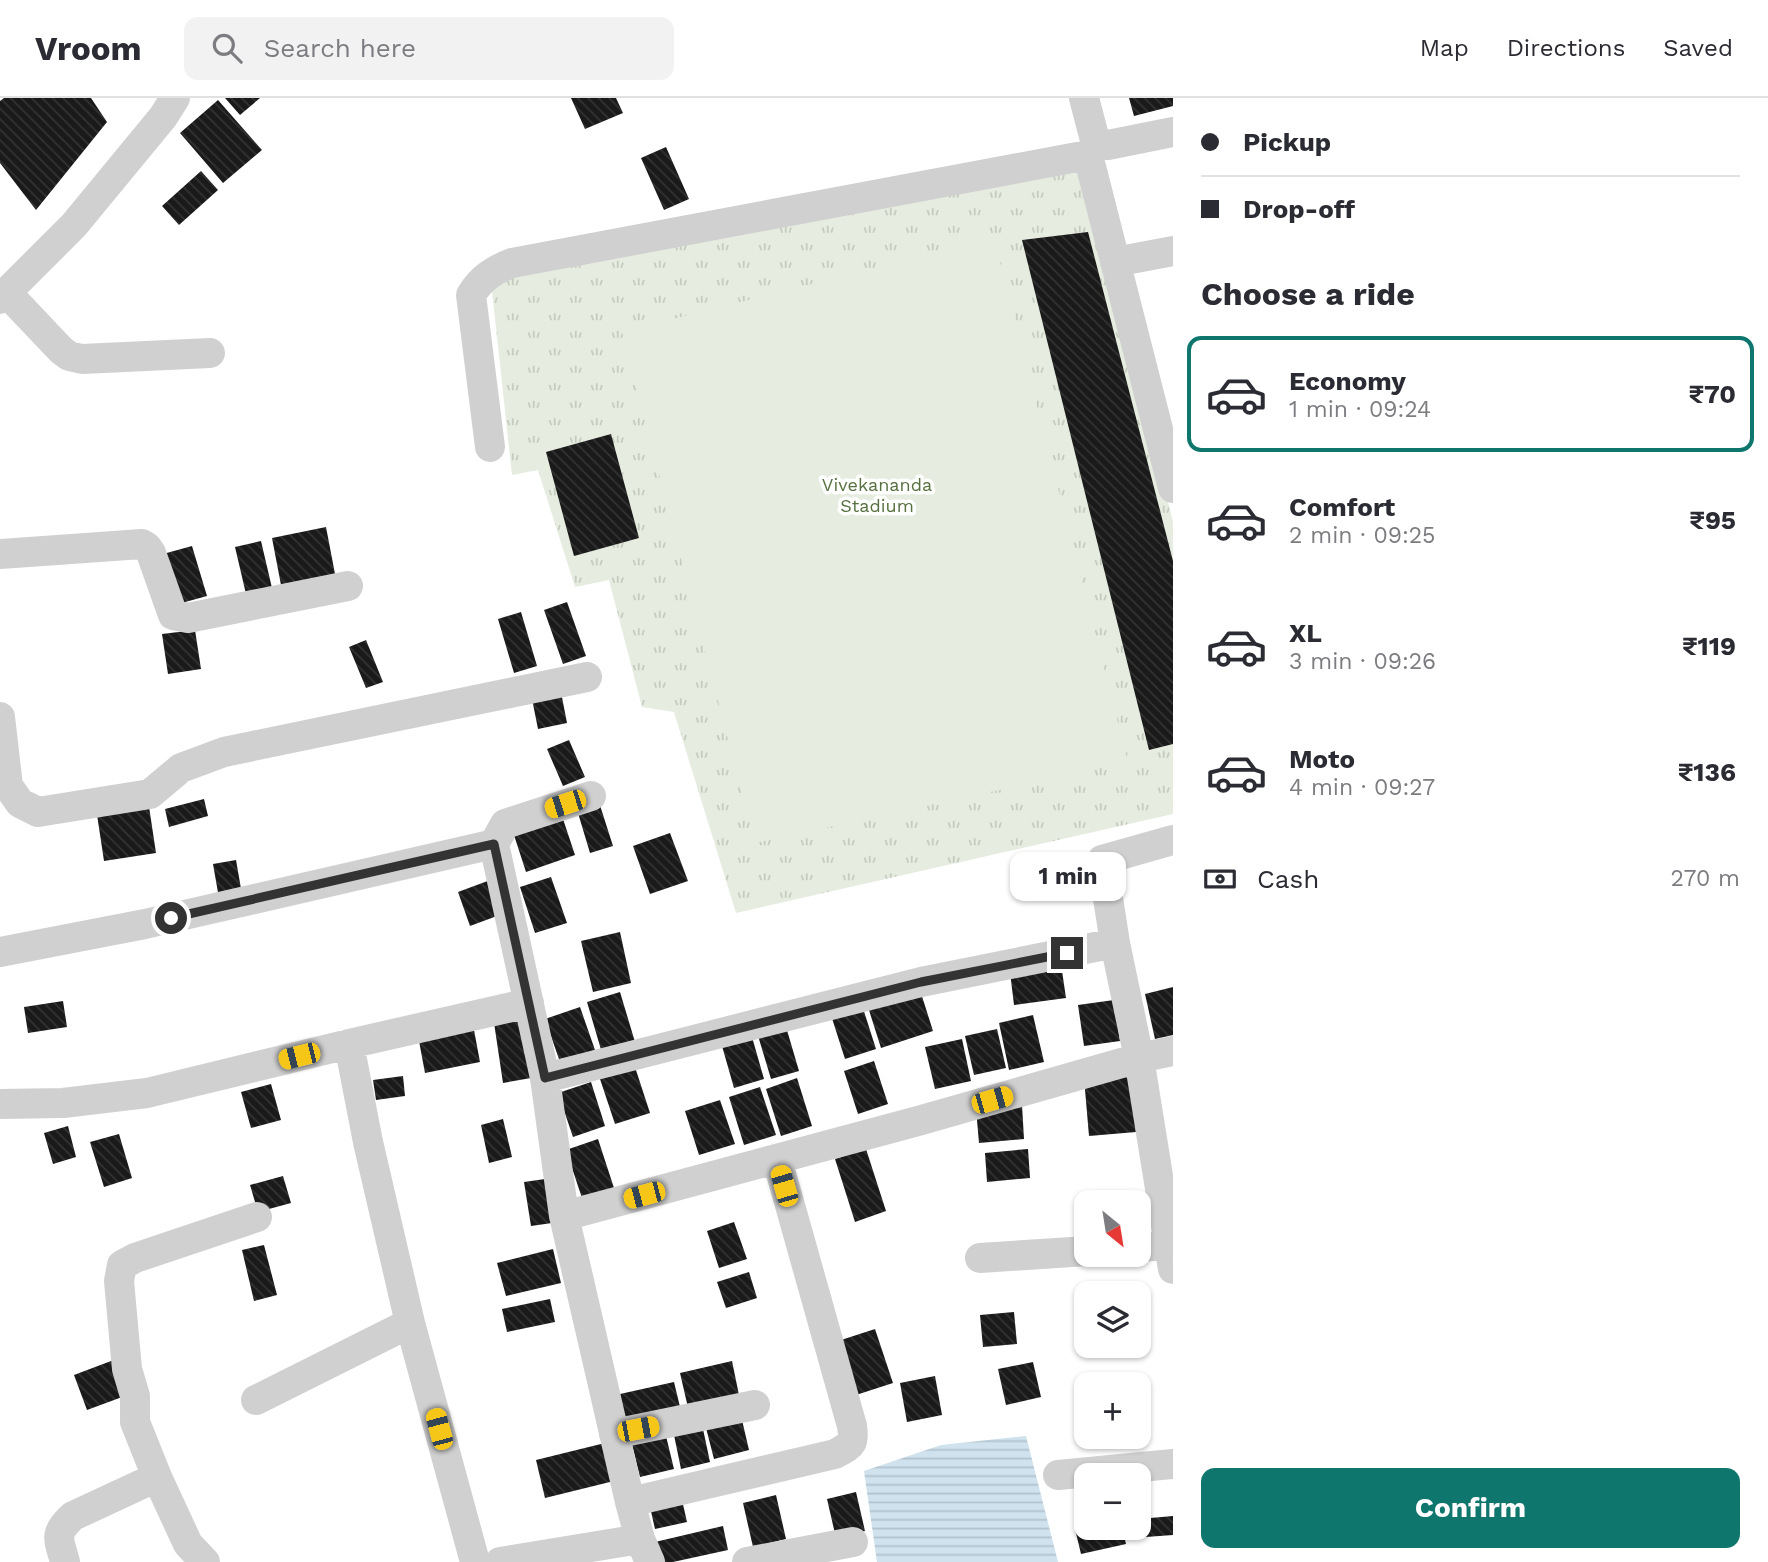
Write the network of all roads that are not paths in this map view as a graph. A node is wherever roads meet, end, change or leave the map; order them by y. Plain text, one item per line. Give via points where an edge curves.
1 (175, 98) edge
2 (1084, 98) edge
3 (1173, 132) edge
4 (1092, 149) junction
5 (1173, 251) edge
6 (1115, 262) junction
7 (3, 296) edge
8 (211, 352) dead end
9 (1164, 418) edge
10 (490, 447) dead end
11 (1173, 488) edge
12 (0, 554) edge
13 (348, 586) dead end
14 (587, 677) dead end
15 (0, 717) edge
16 (591, 796) dead end
17 (1173, 840) edge
18 (494, 844) junction
19 (1115, 943) junction
20 (0, 952) edge
21 (529, 1003) junction
22 (349, 1044) junction
23 (1173, 1051) edge
24 (1139, 1059) junction
25 (545, 1078) junction
26 (0, 1104) edge
27 (777, 1159) junction
28 (1165, 1166) edge
29 (564, 1216) junction
30 (257, 1217) dead end
31 (1152, 1251) edge
32 (1074, 1252) edge
33 (1171, 1257) edge
34 (980, 1258) dead end
35 (410, 1323) junction
36 (256, 1400) dead end
37 (755, 1405) dead end
38 (614, 1434) junction
39 (1173, 1464) edge
40 (1058, 1475) dead end
41 (156, 1477) junction
42 (630, 1502) junction
43 (853, 1542) dead end
44 (645, 1551) edge
45 (65, 1562) edge
46 (205, 1562) edge
47 (475, 1562) edge
48 (500, 1562) edge
49 (747, 1562) edge

1 - 7 street via 74,225
2 - 4 street
3 - 4 street
4 - 6 street
4 - 10 street via 499,268 471,295
5 - 6 street
6 - 9 street
7 - 8 street via 69,356
9 - 11 street
12 - 13 street via 142,544 152,553 173,615 188,618
14 - 15 street via 224,752 181,768 150,794 38,812 20,803 9,786
16 - 18 street via 505,824
17 - 19 street via 1102,860
18 - 20 street via 145,924
18 - 21 street
19 - 24 street
19 - 25 street via 921,982
21 - 22 street
21 - 25 street
22 - 26 street via 147,1093 64,1103
22 - 35 street
23 - 24 street
24 - 27 street
24 - 28 street
25 - 29 street
27 - 29 street
27 - 42 street via 854,1439 835,1454
28 - 33 street
29 - 38 street
30 - 41 street via 122,1265 119,1281 135,1422
31 - 33 street
32 - 34 street
35 - 36 street
35 - 47 street
37 - 38 street
38 - 42 street
39 - 40 street
41 - 45 street via 63,1525 58,1537
41 - 46 street via 188,1544
42 - 44 street
43 - 49 street
44 - 48 street

